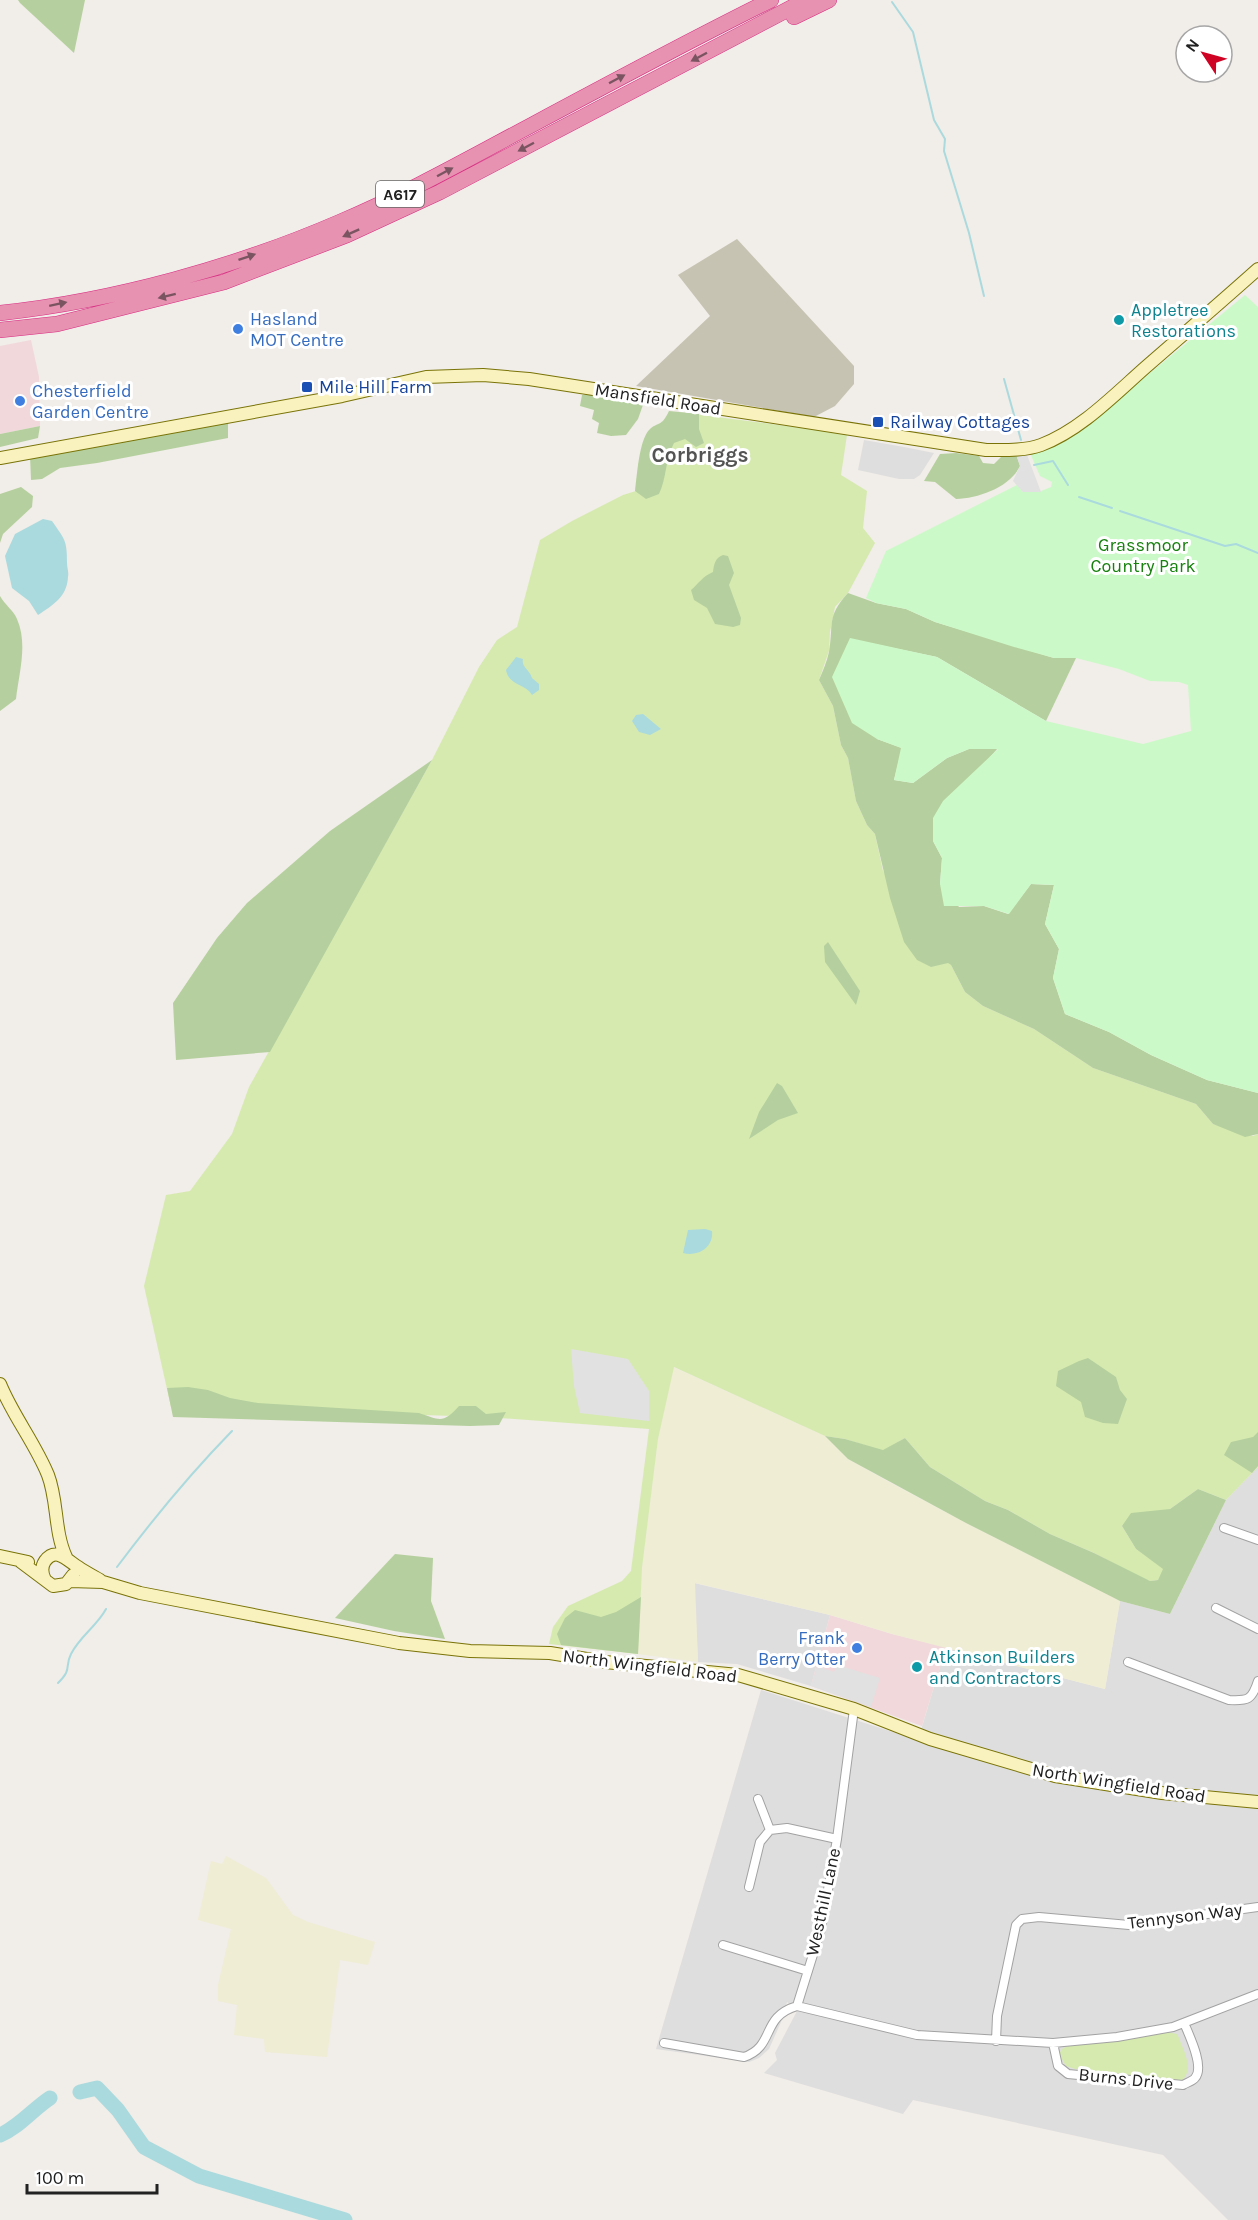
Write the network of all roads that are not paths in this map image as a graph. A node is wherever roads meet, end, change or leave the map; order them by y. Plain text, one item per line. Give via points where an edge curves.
1 (771, 0) edge
2 (806, 0) edge
3 (829, 0) edge
4 (733, 39) junction
5 (1258, 269) edge
6 (0, 313) edge
7 (0, 330) edge
8 (0, 458) edge
9 (0, 1384) edge
10 (1224, 1528) dead end
11 (58, 1536) junction
12 (1258, 1540) edge
13 (0, 1556) edge
14 (47, 1560) junction
15 (69, 1560) junction
16 (21, 1562) junction
17 (45, 1580) junction
18 (70, 1581) junction
19 (103, 1582) junction
20 (1216, 1608) dead end
21 (1258, 1629) edge
22 (1128, 1662) dead end
23 (1258, 1681) edge
24 (854, 1709) junction
25 (758, 1799) dead end
26 (1258, 1802) edge
27 (770, 1830) junction
28 (837, 1839) junction
29 (749, 1887) dead end
30 (1258, 1907) edge
31 (723, 1946) dead end
32 (808, 1971) junction
33 (1258, 1994) edge
34 (797, 2006) junction
35 (1184, 2023) junction
36 (996, 2041) junction
37 (664, 2043) dead end
38 (1053, 2043) junction

6 -> 1 highway, A617 via 39,309 188,276 339,223 421,185 683,43
2 - 4 highway, A617
3 - 4 highway via 766,30
4 -> 7 highway, A617 via 440,192 346,235 224,282 57,324
5 - 8 main road, Mansfield Road via 1075,427 1055,439 1022,449 986,450 538,380 483,375 426,377
9 - 11 main road via 48,1476
10 - 12 street
11 - 14 main road
11 - 15 main road
13 - 16 main road
14 - 15 main road via 57,1555
14 - 16 main road
14 - 17 main road via 42,1571
15 - 18 main road via 74,1572
15 - 19 main road, North Wingfield Road
16 - 17 main road
17 - 18 main road via 57,1586
18 - 19 main road, North Wingfield Road
19 - 24 main road, North Wingfield Road via 140,1593 399,1643 470,1651 550,1653 738,1675
20 - 21 street
22 - 23 street via 1229,1700 1245,1701 1254,1694
24 - 26 main road, North Wingfield Road via 930,1739 1055,1776
24 - 28 street, Westhill Lane
25 - 27 street
27 - 28 street via 787,1828
27 - 29 street via 760,1842
28 - 32 street, Westhill Lane via 821,1929
30 - 36 street, Tennyson Way via 1129,1925 1022,1919 1016,1925 997,2016
31 - 32 street
32 - 34 street, Westhill Lane
33 - 35 street
34 - 36 street via 917,2035
34 - 37 street via 774,2019 755,2053 744,2057
35 - 38 street via 1117,2037
35 - 38 street, Burns Drive via 1199,2069 1195,2078 1183,2085 1068,2073 1058,2066
36 - 38 street

